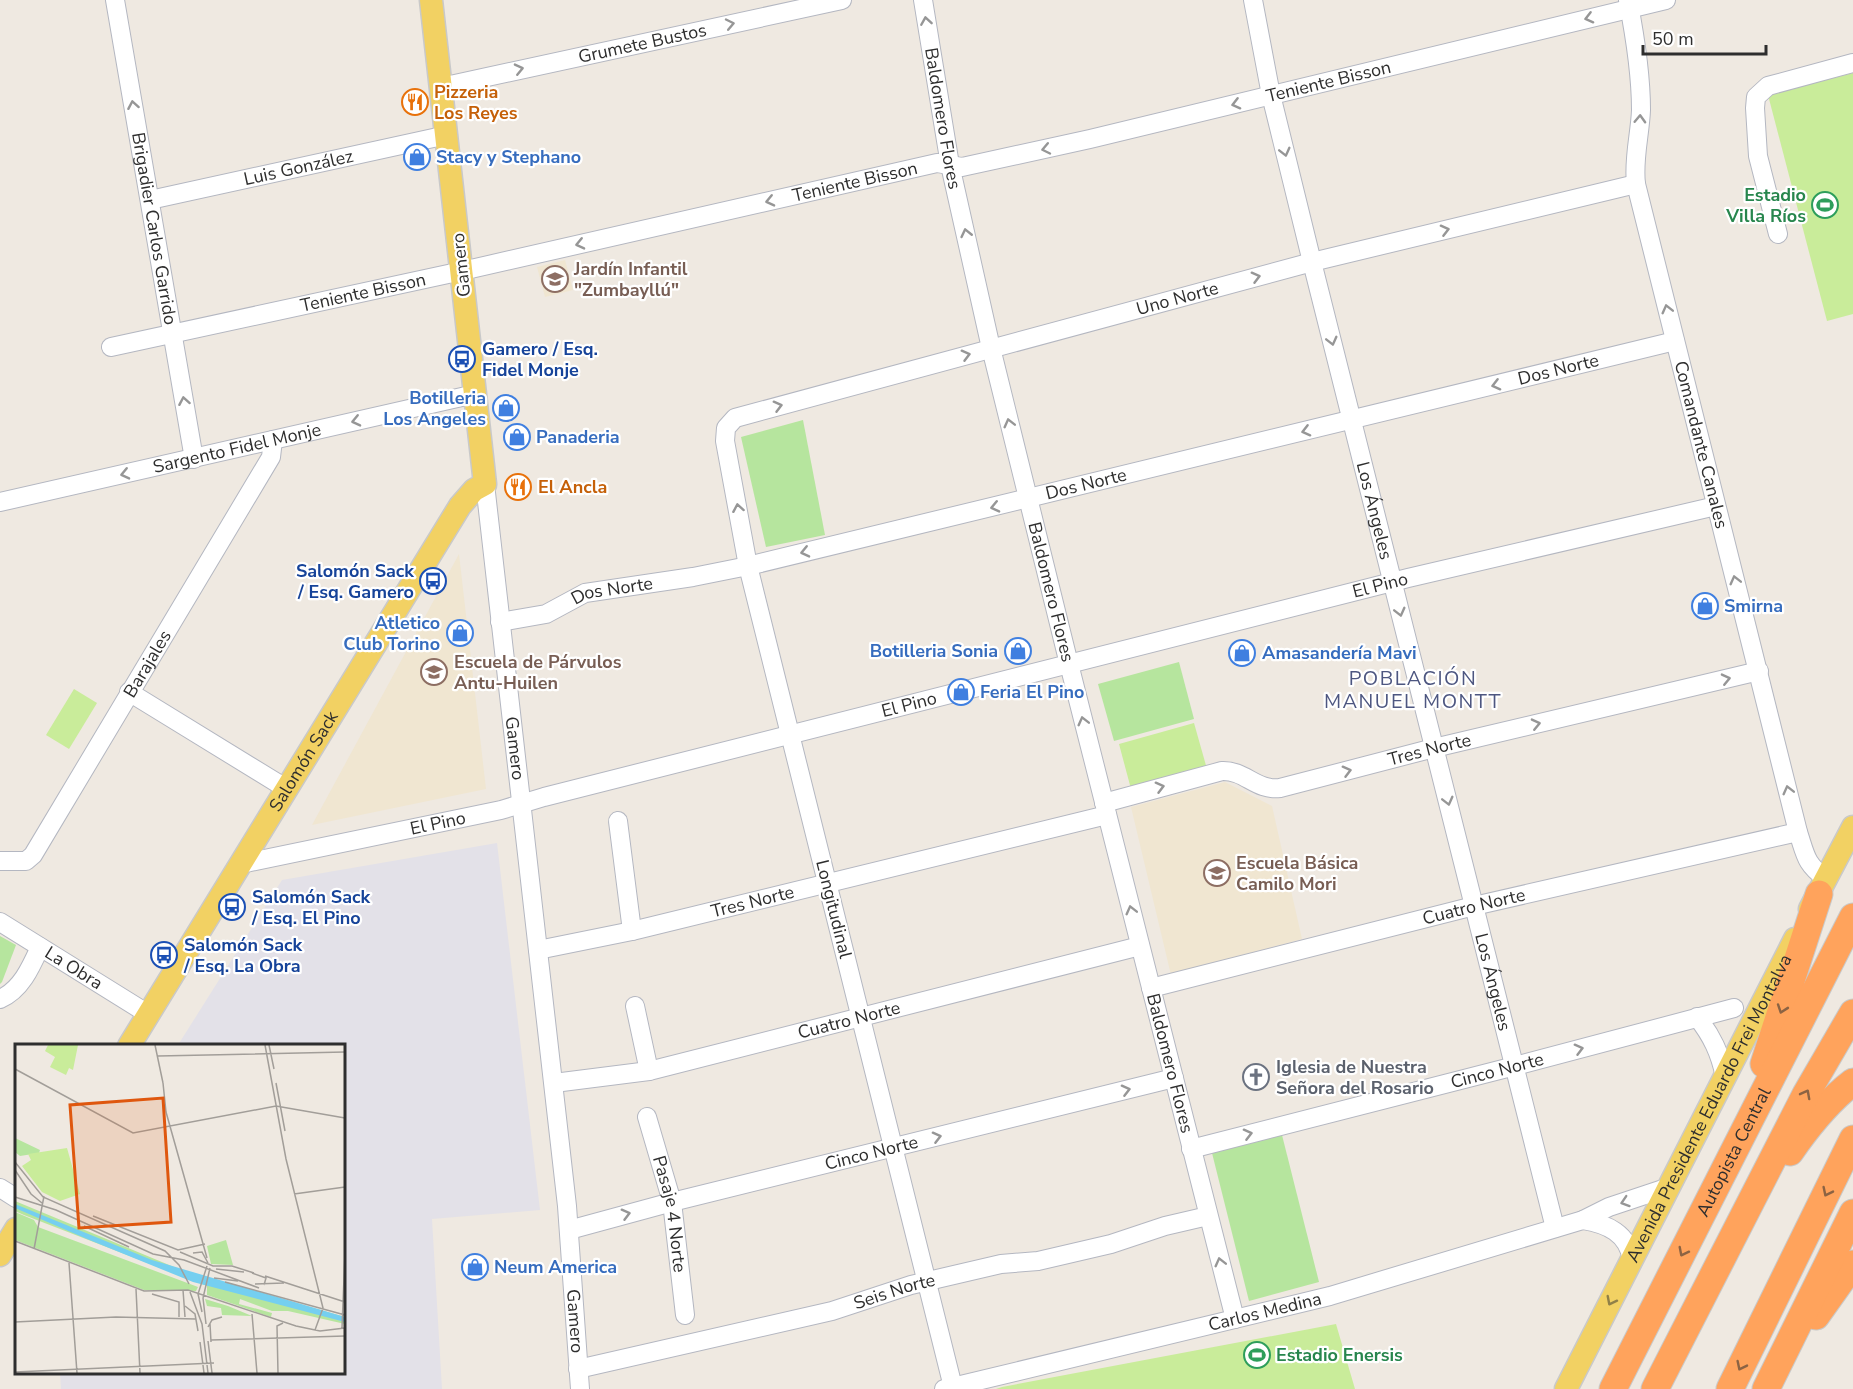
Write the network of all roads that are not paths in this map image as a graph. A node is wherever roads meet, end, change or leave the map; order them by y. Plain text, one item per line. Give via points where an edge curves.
1 (115, 0) edge
2 (431, 0) edge
3 (842, 0) edge
4 (923, 0) edge
5 (1253, 0) edge
6 (1666, 0) edge
7 (1629, 4) edge
8 (1853, 63) edge
9 (441, 87) junction
10 (1271, 95) junction
11 (447, 135) junction
12 (950, 165) junction
13 (1636, 184) junction
14 (150, 200) junction
15 (1778, 234) dead end
16 (1312, 262) junction
17 (462, 271) junction
18 (172, 334) junction
19 (1675, 341) junction
20 (111, 347) dead end
21 (992, 348) junction
22 (475, 394) junction
23 (1352, 420) junction
24 (726, 428) joint
25 (273, 440) junction
26 (194, 459) junction
27 (485, 484) junction
28 (1028, 499) junction
29 (0, 502) edge
30 (1716, 506) junction
31 (748, 566) junction
32 (1393, 582) junction
33 (500, 622) junction
34 (1069, 664) junction
35 (1759, 671) junction
36 (129, 692) junction
37 (791, 736) junction
38 (1434, 748) junction
39 (287, 789) junction
40 (521, 805) junction
41 (1106, 809) junction
42 (618, 822) dead end
43 (1853, 827) edge
44 (1798, 832) junction
45 (0, 861) edge
46 (241, 864) junction
47 (827, 883) junction
48 (1822, 886) junction
49 (1474, 906) junction
50 (1853, 917) edge
51 (0, 922) edge
52 (632, 931) junction
53 (1140, 946) junction
54 (40, 947) junction
55 (538, 950) junction
56 (1151, 988) junction
57 (0, 999) edge
58 (635, 1006) dead end
59 (1734, 1008) dead end
60 (1853, 1013) edge
61 (148, 1014) junction
62 (861, 1017) junction
63 (1697, 1017) junction
64 (130, 1044) edge
65 (1515, 1066) junction
66 (649, 1071) junction
67 (1725, 1077) junction
68 (1174, 1078) junction
69 (1853, 1082) edge
70 (554, 1083) junction
71 (647, 1117) dead end
72 (1853, 1139) edge
73 (893, 1148) junction
74 (1191, 1149) junction
75 (1729, 1163) junction
76 (1669, 1187) junction
77 (0, 1188) edge
78 (15, 1197) edge
79 (672, 1202) junction
80 (1853, 1213) edge
81 (1208, 1216) junction
82 (1583, 1220) junction
83 (1741, 1221) junction
84 (1555, 1228) junction
85 (569, 1230) junction
86 (15, 1231) edge
87 (0, 1255) edge
88 (1632, 1260) junction
89 (1853, 1264) edge
90 (926, 1281) junction
91 (685, 1315) dead end
92 (1235, 1319) junction
93 (578, 1369) junction
94 (1766, 1387) edge
95 (948, 1388) edge
96 (580, 1389) edge
97 (1566, 1389) edge
98 (1613, 1389) edge
99 (1655, 1389) edge
100 (1730, 1389) edge

14 -> 1 street, Brigadier Carlos Garrido
2 - 9 main road, Gamero
9 -> 3 street, Grumete Bustos
12 -> 4 street, Baldomero Flores
5 - 10 street, Los Ángeles
6 - 7 street, Teniente Bisson
7 -> 10 street, Teniente Bisson
13 -> 7 street, Comandante Canales via 1641,94
8 - 15 street via 1768,86 1756,97 1758,156
9 - 11 main road, Gamero
10 -> 12 street, Teniente Bisson via 974,165
10 -> 16 street, Los Ángeles
11 - 14 street, Luis González
11 - 17 main road, Gamero
12 -> 17 street, Teniente Bisson via 937,164
21 -> 12 street, Baldomero Flores
16 -> 13 street, Uno Norte
19 -> 13 street, Comandante Canales
14 - 18 street, Brigadier Carlos Garrido
21 -> 16 street, Uno Norte
16 -> 23 street, Los Ángeles
17 - 18 street, Teniente Bisson
17 - 22 main road, Gamero
18 - 20 street, Teniente Bisson
26 -> 18 street, Brigadier Carlos Garrido
19 -> 23 street, Dos Norte
19 - 30 street, Comandante Canales
24 -> 21 street, Uno Norte via 735,418
28 -> 21 street, Baldomero Flores
22 -> 25 street, Sargento Fidel Monje
22 - 27 main road, Gamero
23 -> 28 street, Dos Norte
23 - 32 street, Los Ángeles
31 -> 24 street, Longitudinal via 725,441
25 - 26 street, Sargento Fidel Monje
25 - 36 street, Barajales via 271,458
26 -> 29 street, Sargento Fidel Monje
27 - 33 street, Gamero
27 - 39 main road, Salomón Sack via 466,497
28 -> 31 street, Dos Norte
28 - 34 street, Baldomero Flores
30 - 32 street, El Pino
35 -> 30 street, Comandante Canales
31 - 33 street, Dos Norte via 585,593 546,614
31 - 37 street, Longitudinal
32 - 34 street, El Pino
32 -> 38 street, Los Ángeles
33 - 40 street, Gamero
34 - 37 street, El Pino
41 -> 34 street, Baldomero Flores
38 -> 35 street, Tres Norte
44 -> 35 street, Comandante Canales
36 - 39 street
36 - 45 street, Barajales via 31,858
37 - 40 street, El Pino
37 - 47 street, Longitudinal
41 -> 38 street, Tres Norte via 1222,771 1235,772 1271,789
38 -> 49 street, Los Ángeles
39 - 46 main road, Salomón Sack
40 - 46 street, El Pino
40 - 55 street, Gamero
41 - 47 street, Tres Norte
53 -> 41 street, Baldomero Flores
42 - 52 street
43 - 48 main road, Avenida Presidente Eduardo Frei Montalva
44 - 48 street, Comandante Canales via 1809,865
44 - 49 street, Cuatro Norte
46 - 61 main road, Salomón Sack
47 - 52 street, Tres Norte
47 - 62 street, Longitudinal
48 - 67 main road, Avenida Presidente Eduardo Frei Montalva
48 -> 75 highway
49 - 56 street, Cuatro Norte
49 - 65 street, Los Ángeles
50 - 75 highway, Autopista Central
51 - 54 street, La Obra
52 - 55 street, Tres Norte
53 - 56 street, Baldomero Flores
53 - 62 street, Cuatro Norte
54 - 57 street via 29,973
54 - 61 street, La Obra
55 - 70 street, Gamero
56 - 68 street, Baldomero Flores
58 - 66 street
59 - 63 street, Cinco Norte
83 -> 60 highway
61 - 64 main road, Salomón Sack
62 - 66 street, Cuatro Norte
62 - 73 street, Longitudinal
65 -> 63 street, Cinco Norte
63 - 67 street via 1720,1054
74 -> 65 street, Cinco Norte
65 - 84 street, Los Ángeles
66 - 70 street, Cuatro Norte
67 - 76 main road, Avenida Presidente Eduardo Frei Montalva
73 -> 68 street, Cinco Norte
68 - 74 street, Baldomero Flores
69 - 83 highway via 1801,1136
70 - 85 street, Gamero
71 - 79 street, Pasaje 4 Norte
72 -> 100 highway
73 - 79 street, Cinco Norte
73 - 90 street, Longitudinal
74 - 81 street, Baldomero Flores
75 -> 98 highway, Autopista Central
76 -> 82 street, Carlos Medina
76 - 88 main road, Avenida Presidente Eduardo Frei Montalva
77 - 78 street
85 -> 79 street, Cinco Norte
79 - 91 street, Pasaje 4 Norte
80 - 94 highway
81 - 90 street, Seis Norte via 1049,1259 1001,1264
92 -> 81 street, Baldomero Flores
82 - 84 street, Carlos Medina
82 - 88 street via 1615,1230 1626,1242
83 - 99 highway
84 - 92 street, Carlos Medina via 1330,1296
85 - 93 street, Gamero
86 - 87 main road
88 -> 97 main road, Avenida Presidente Eduardo Frei Montalva
89 - 94 highway
90 - 93 street, Seis Norte via 832,1311
90 - 95 street, Longitudinal
92 - 95 street, Carlos Medina
93 - 96 street, Gamero

